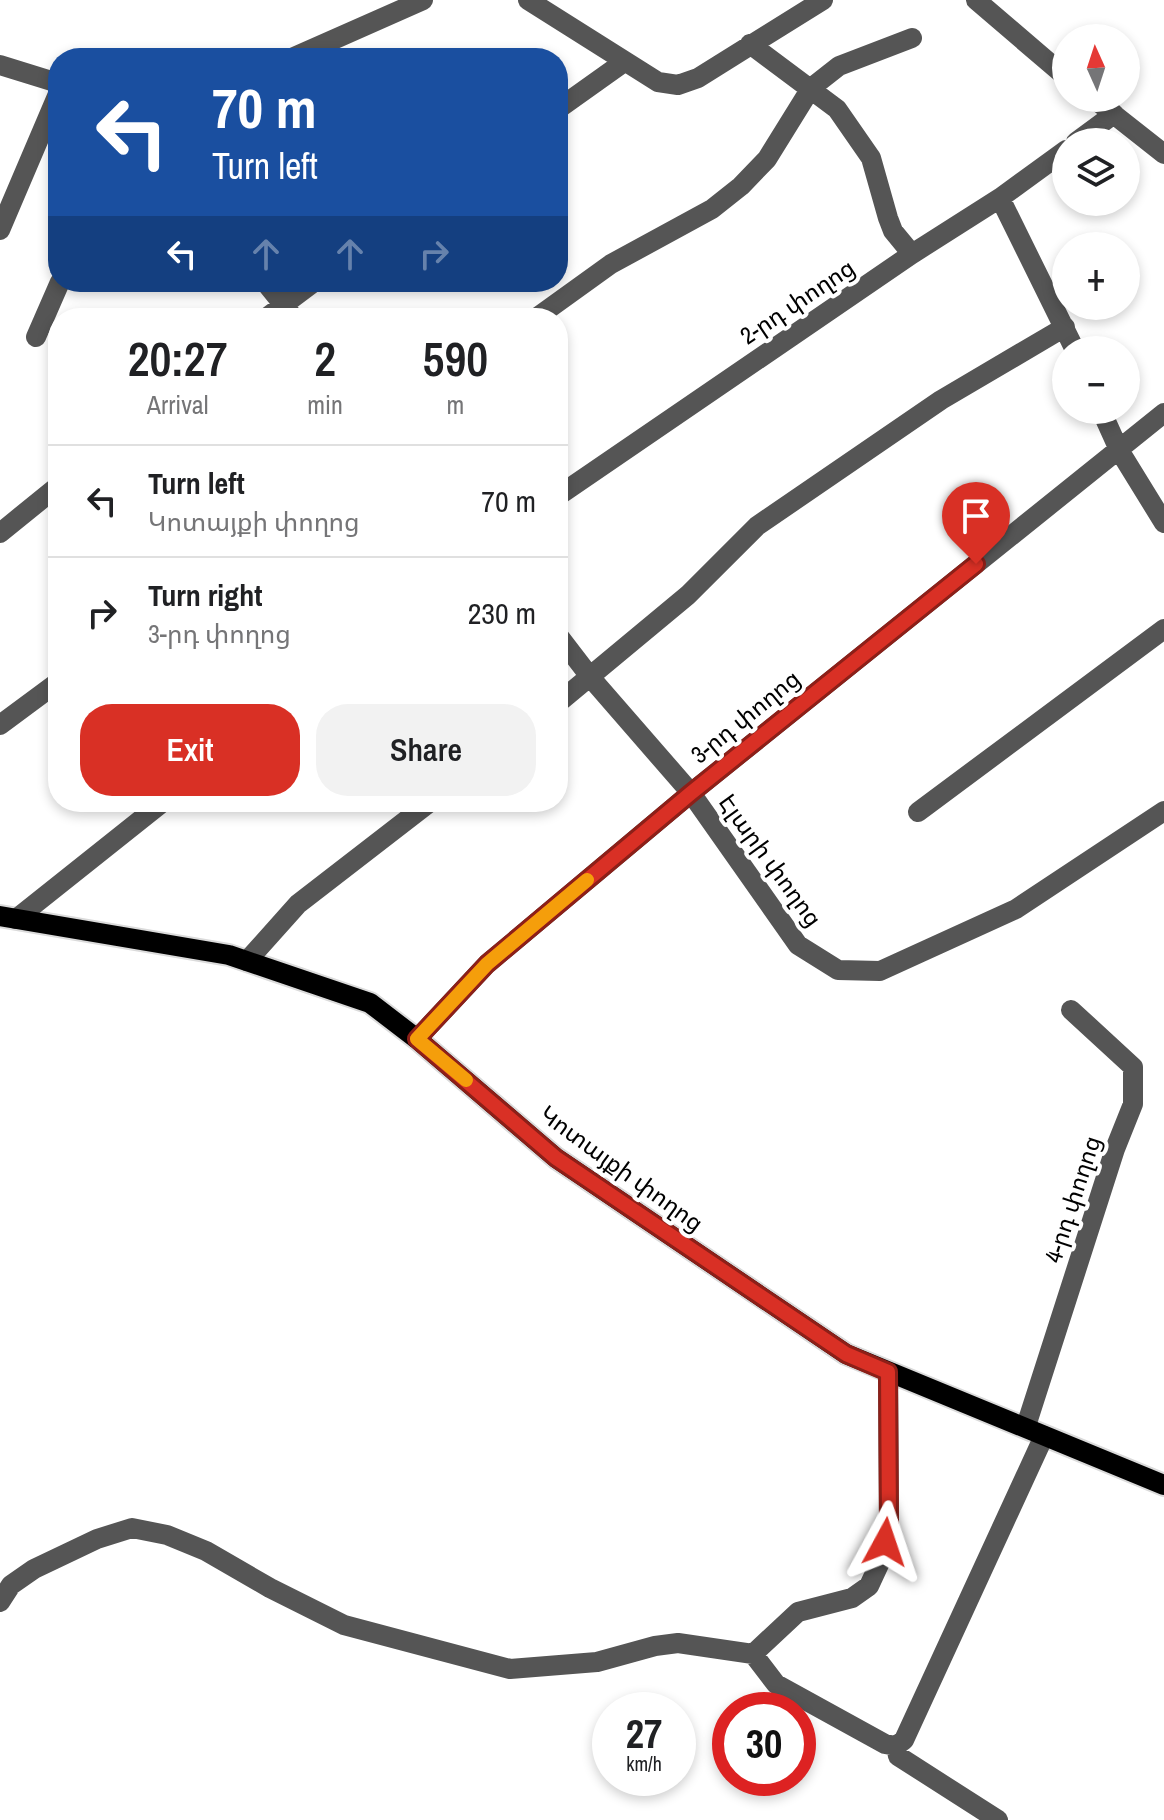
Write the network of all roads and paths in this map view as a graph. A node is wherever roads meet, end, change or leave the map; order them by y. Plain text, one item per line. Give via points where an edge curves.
1 (423, 0) edge
2 (528, 0) edge
3 (823, 0) edge
4 (976, 0) edge
5 (912, 38) dead end
6 (750, 44) junction
7 (315, 48) edge
8 (624, 62) junction
9 (0, 65) edge
10 (1052, 65) edge
11 (48, 80) edge
12 (811, 88) junction
13 (568, 102) edge
14 (1111, 112) edge
15 (1114, 114) junction
16 (48, 117) edge
17 (1095, 128) edge
18 (1164, 154) edge
19 (1052, 160) edge
20 (1000, 198) junction
21 (0, 230) edge
22 (912, 254) junction
23 (273, 292) edge
24 (305, 292) edge
25 (286, 308) edge
26 (291, 308) edge
27 (550, 308) edge
28 (48, 310) edge
29 (1065, 327) junction
30 (1069, 336) edge
31 (36, 337) dead end
32 (1164, 413) edge
33 (1107, 424) edge
34 (1119, 450) junction
35 (568, 489) edge
36 (48, 494) edge
37 (1160, 509) edge
38 (0, 533) edge
39 (1164, 629) edge
40 (568, 648) edge
41 (591, 678) junction
42 (48, 689) edge
43 (568, 695) edge
44 (0, 725) edge
45 (691, 793) junction
46 (1164, 811) edge
47 (150, 812) edge
48 (417, 812) edge
49 (918, 812) dead end
50 (8, 917) edge
51 (247, 961) junction
52 (1071, 1010) dead end
53 (417, 1039) junction
54 (888, 1372) junction
55 (1035, 1431) junction
56 (1164, 1485) edge
57 (0, 1602) edge
58 (753, 1654) junction
59 (896, 1746) junction
60 (998, 1820) edge

1 - 7 street
2 - 8 street
3 - 6 street
4 - 10 street
5 - 12 street via 839,66
6 - 8 street via 678,85 658,82
6 - 12 street
8 - 13 street
9 - 11 street
12 - 22 street via 837,109 871,158 893,231
12 - 27 street via 767,159 741,186 712,209 611,264
14 - 15 street
15 - 17 street
15 - 18 street
16 - 21 street
19 - 20 street, 2-րդ փողոց
20 - 22 street, 2-րդ փողոց
20 - 29 street
22 - 35 street, 2-րդ փողոց
23 - 25 street
24 - 26 street
28 - 31 street
29 - 30 street
29 - 41 street via 941,400 757,526 688,595
32 - 34 street, 3-րդ փողոց
33 - 34 street
34 - 37 street
34 - 45 street, 3-րդ փողոց
36 - 38 street
39 - 49 street
40 - 41 street, Էլարի փողոց
41 - 43 street
41 - 45 street, Էլարի փողոց
42 - 44 street
45 - 46 street, Էլարի փողոց via 798,945 838,970 880,971 1016,909
45 - 53 street, 3-րդ փողոց via 487,964
47 - 50 street
48 - 51 street via 298,904
50 - 51 main road, Կոտայքի փողոց
51 - 53 main road, Կոտայքի փողոց via 370,1003
52 - 55 street, 4-րդ փողոց via 1133,1067 1133,1104 1115,1149
53 - 54 main road, Կոտայքի փողոց via 556,1158 846,1354
54 - 55 main road, Կոտայքի փողոց
54 - 58 street via 889,1525 869,1586 852,1598 798,1612
55 - 56 main road, Կոտայքի փողոց
55 - 59 street, 4-րդ փողոց via 904,1740
57 - 58 street via 11,1585 34,1569 132,1528 206,1551 344,1625 510,1669 597,1662 678,1643
58 - 59 street via 776,1684
59 - 60 street via 898,1756

